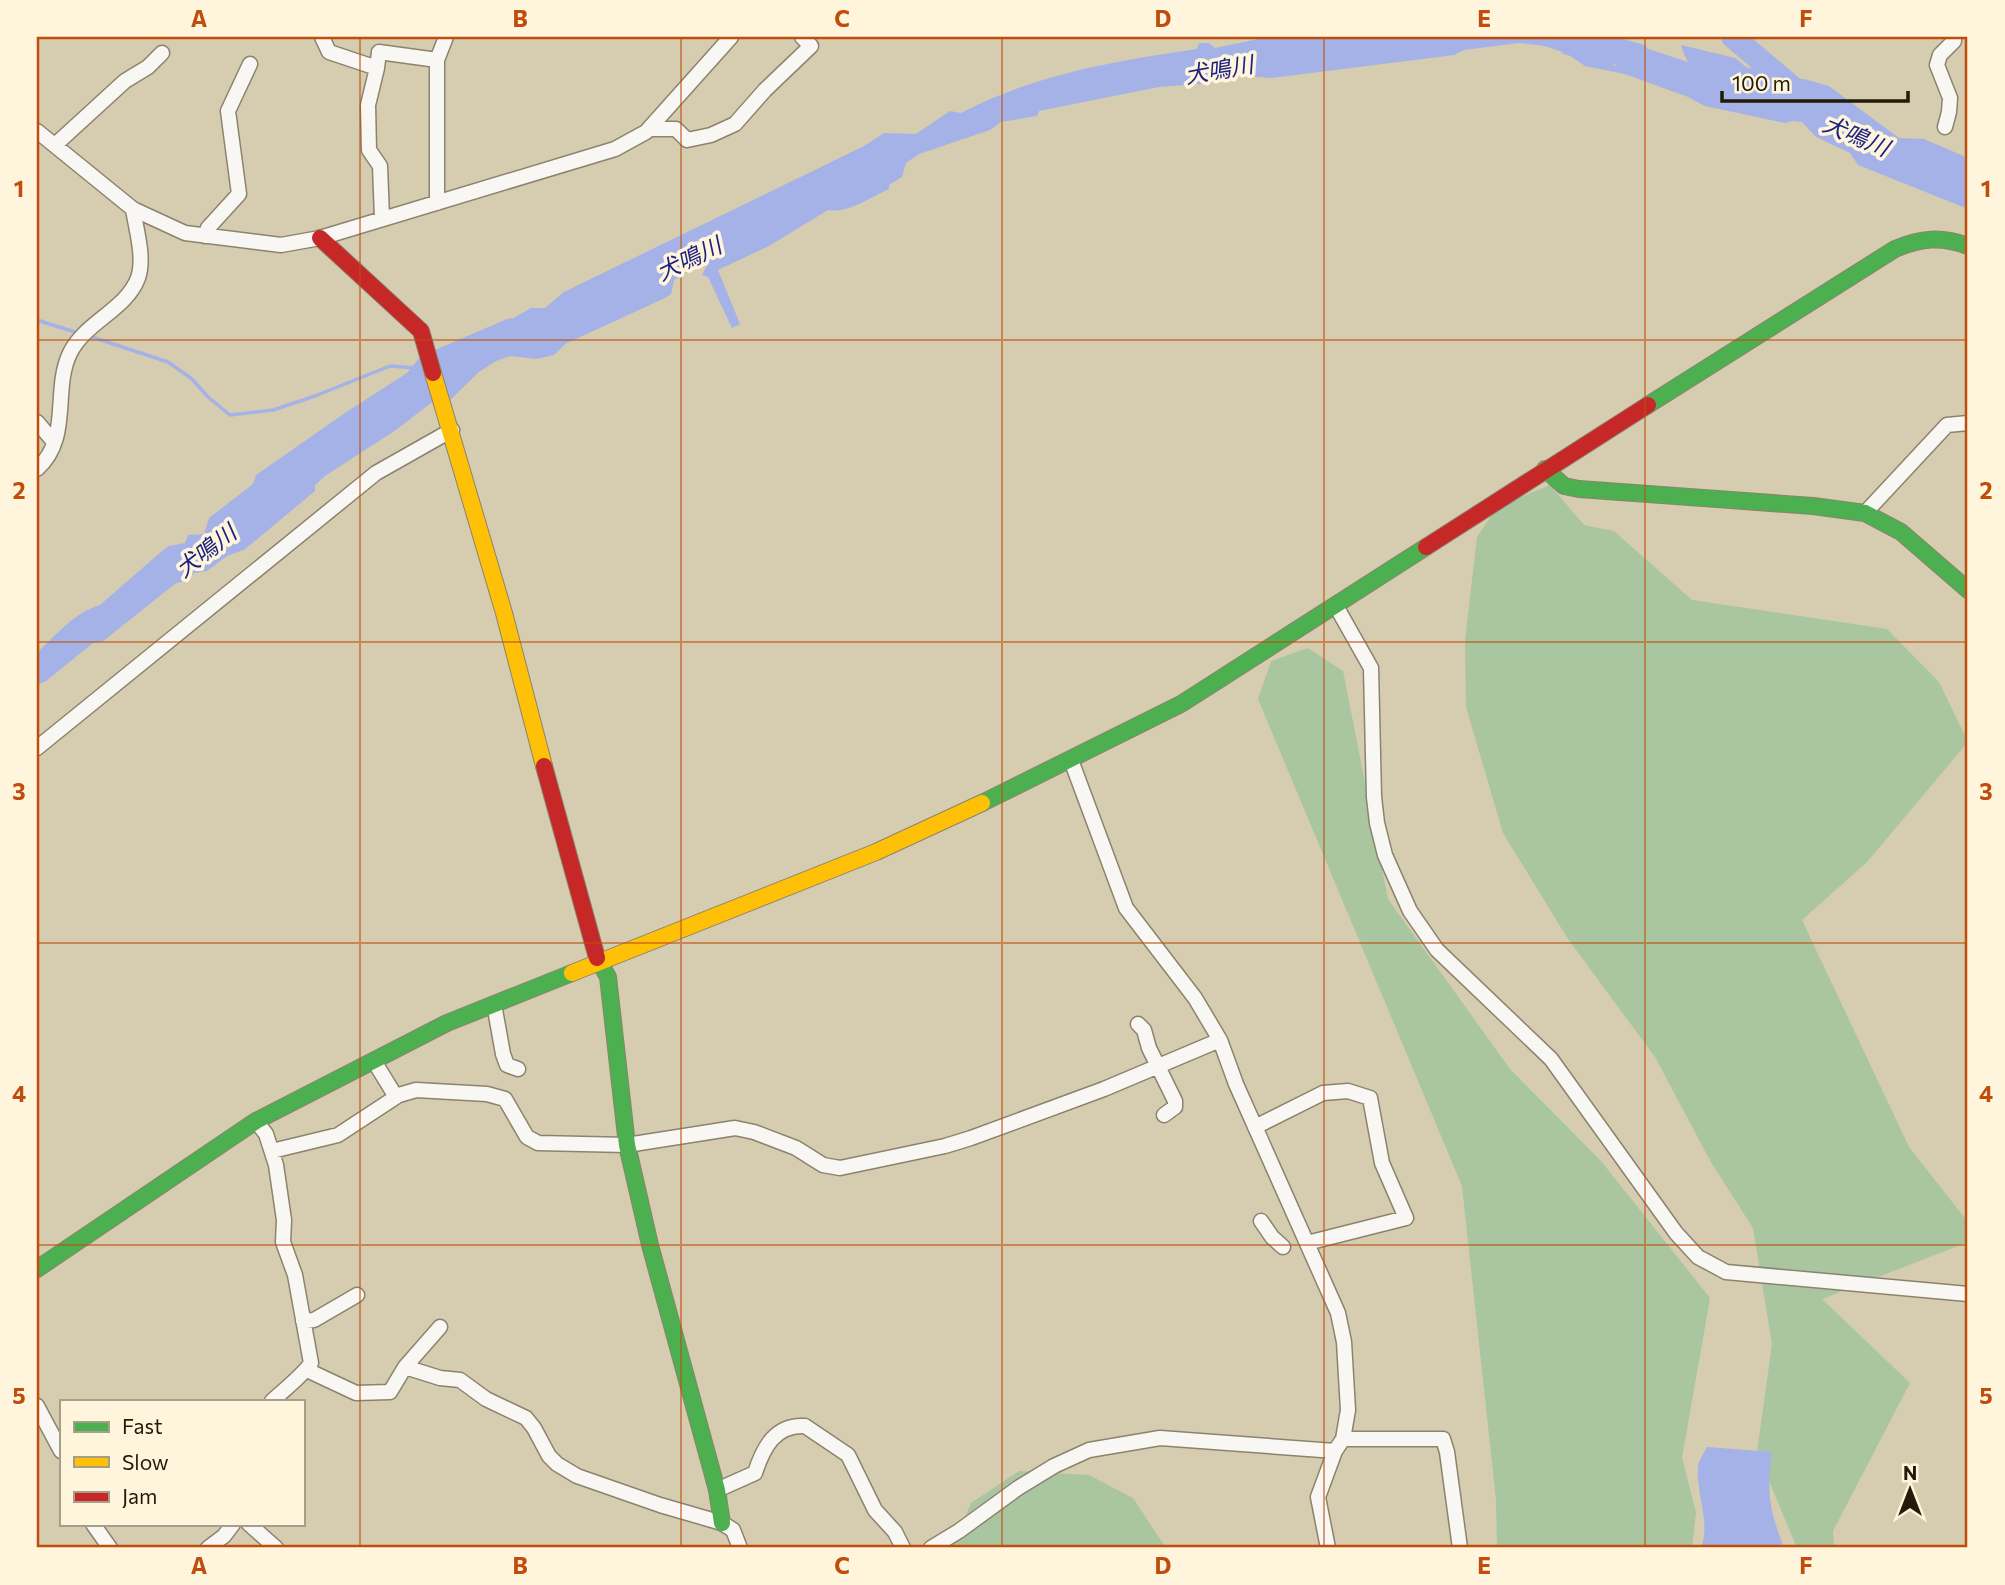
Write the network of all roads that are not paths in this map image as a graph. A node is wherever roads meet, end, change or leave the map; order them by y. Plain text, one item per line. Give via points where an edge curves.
1 (322, 37) edge
2 (446, 37) edge
3 (731, 37) edge
4 (802, 37) edge
5 (1954, 37) edge
6 (162, 53) dead end
7 (438, 61) junction
8 (250, 64) dead end
9 (377, 68) junction
10 (1945, 127) dead end
11 (650, 128) junction
12 (37, 131) edge
13 (55, 145) junction
14 (437, 203) junction
15 (133, 209) junction
16 (382, 218) junction
17 (205, 236) junction
18 (320, 238) junction
19 (1968, 246) edge
20 (37, 422) edge
21 (1968, 423) edge
22 (452, 430) junction
23 (54, 442) junction
24 (37, 469) edge
25 (1545, 469) junction
26 (1865, 513) junction
27 (1968, 590) edge
28 (1336, 606) junction
29 (37, 748) edge
30 (1071, 760) junction
31 (598, 962) junction
32 (494, 1004) junction
33 (1138, 1024) dead end
34 (1220, 1040) junction
35 (374, 1061) junction
36 (1157, 1066) junction
37 (518, 1069) dead end
38 (396, 1097) junction
39 (1164, 1115) dead end
40 (256, 1121) junction
41 (1255, 1127) junction
42 (627, 1145) junction
43 (272, 1152) junction
44 (1261, 1221) dead end
45 (1307, 1243) junction
46 (1283, 1247) dead end
47 (37, 1269) edge
48 (1968, 1294) edge
49 (357, 1295) dead end
50 (303, 1321) junction
51 (440, 1327) dead end
52 (405, 1367) junction
53 (307, 1370) junction
54 (273, 1400) edge
55 (37, 1406) edge
56 (1339, 1445) junction
57 (60, 1449) edge
58 (717, 1490) junction
59 (722, 1523) junction
60 (94, 1526) edge
61 (232, 1526) edge
62 (251, 1526) edge
63 (110, 1548) edge
64 (208, 1548) edge
65 (276, 1548) edge
66 (740, 1548) edge
67 (903, 1548) edge
68 (931, 1548) edge
69 (1328, 1548) edge
70 (1460, 1548) edge

1 - 9 street via 329,52
2 - 7 street
3 - 11 street
4 - 11 street via 811,47 735,124 687,140 676,129
5 - 10 street via 1937,65 1950,98
6 - 13 street
7 - 9 street via 379,52
7 - 14 street
8 - 17 street via 228,111 239,194
9 - 16 street via 368,105 369,150 380,166
11 - 14 street via 615,149
12 - 13 street
13 - 15 street
14 - 16 street
15 - 17 street via 185,233
15 - 23 street via 141,269 137,282 70,353
16 - 18 street
17 - 18 street via 281,245
18 - 22 street via 421,331
19 - 25 street via 1925,236 1895,249
20 - 23 street
21 - 26 street via 1947,425
22 - 29 street via 376,472
22 - 31 street
23 - 24 street
25 - 26 street via 1564,486 1579,489
25 - 28 street
26 - 27 street via 1901,532
28 - 30 street via 1181,704
28 - 48 street via 1371,668 1377,823 1385,855 1410,912 1437,950 1551,1059 1676,1233 1698,1256 1726,1272
30 - 31 street via 876,852
30 - 34 street via 1126,908
31 - 32 street
31 - 42 street via 608,977
32 - 35 street
32 - 37 street via 507,1065
33 - 36 street
34 - 36 street
34 - 41 street
35 - 38 street
35 - 40 street
36 - 39 street via 1175,1101 1175,1107
36 - 42 street via 971,1138 840,1168 735,1128
38 - 42 street via 416,1090 487,1094 505,1099 527,1137 538,1143
38 - 43 street via 338,1135
40 - 43 street
40 - 47 street
41 - 45 street
41 - 45 street via 1323,1093 1348,1091 1370,1098 1382,1163 1406,1218
42 - 58 street
43 - 50 street via 284,1220 283,1242 295,1275
44 - 46 street
45 - 56 street via 1338,1313 1344,1342 1348,1410
49 - 50 street via 314,1320
50 - 53 street via 311,1363
51 - 52 street
52 - 53 street via 390,1392 356,1393
52 - 59 street via 460,1381 526,1418 549,1456 577,1476
53 - 54 street
55 - 57 street
56 - 68 street via 1160,1438 1089,1450 1018,1488
56 - 69 street via 1318,1497
56 - 70 street via 1443,1439
58 - 59 street
58 - 67 street via 755,1473 772,1436 805,1426 848,1455 875,1510
59 - 66 street via 733,1530
60 - 63 street
61 - 64 street
62 - 65 street

